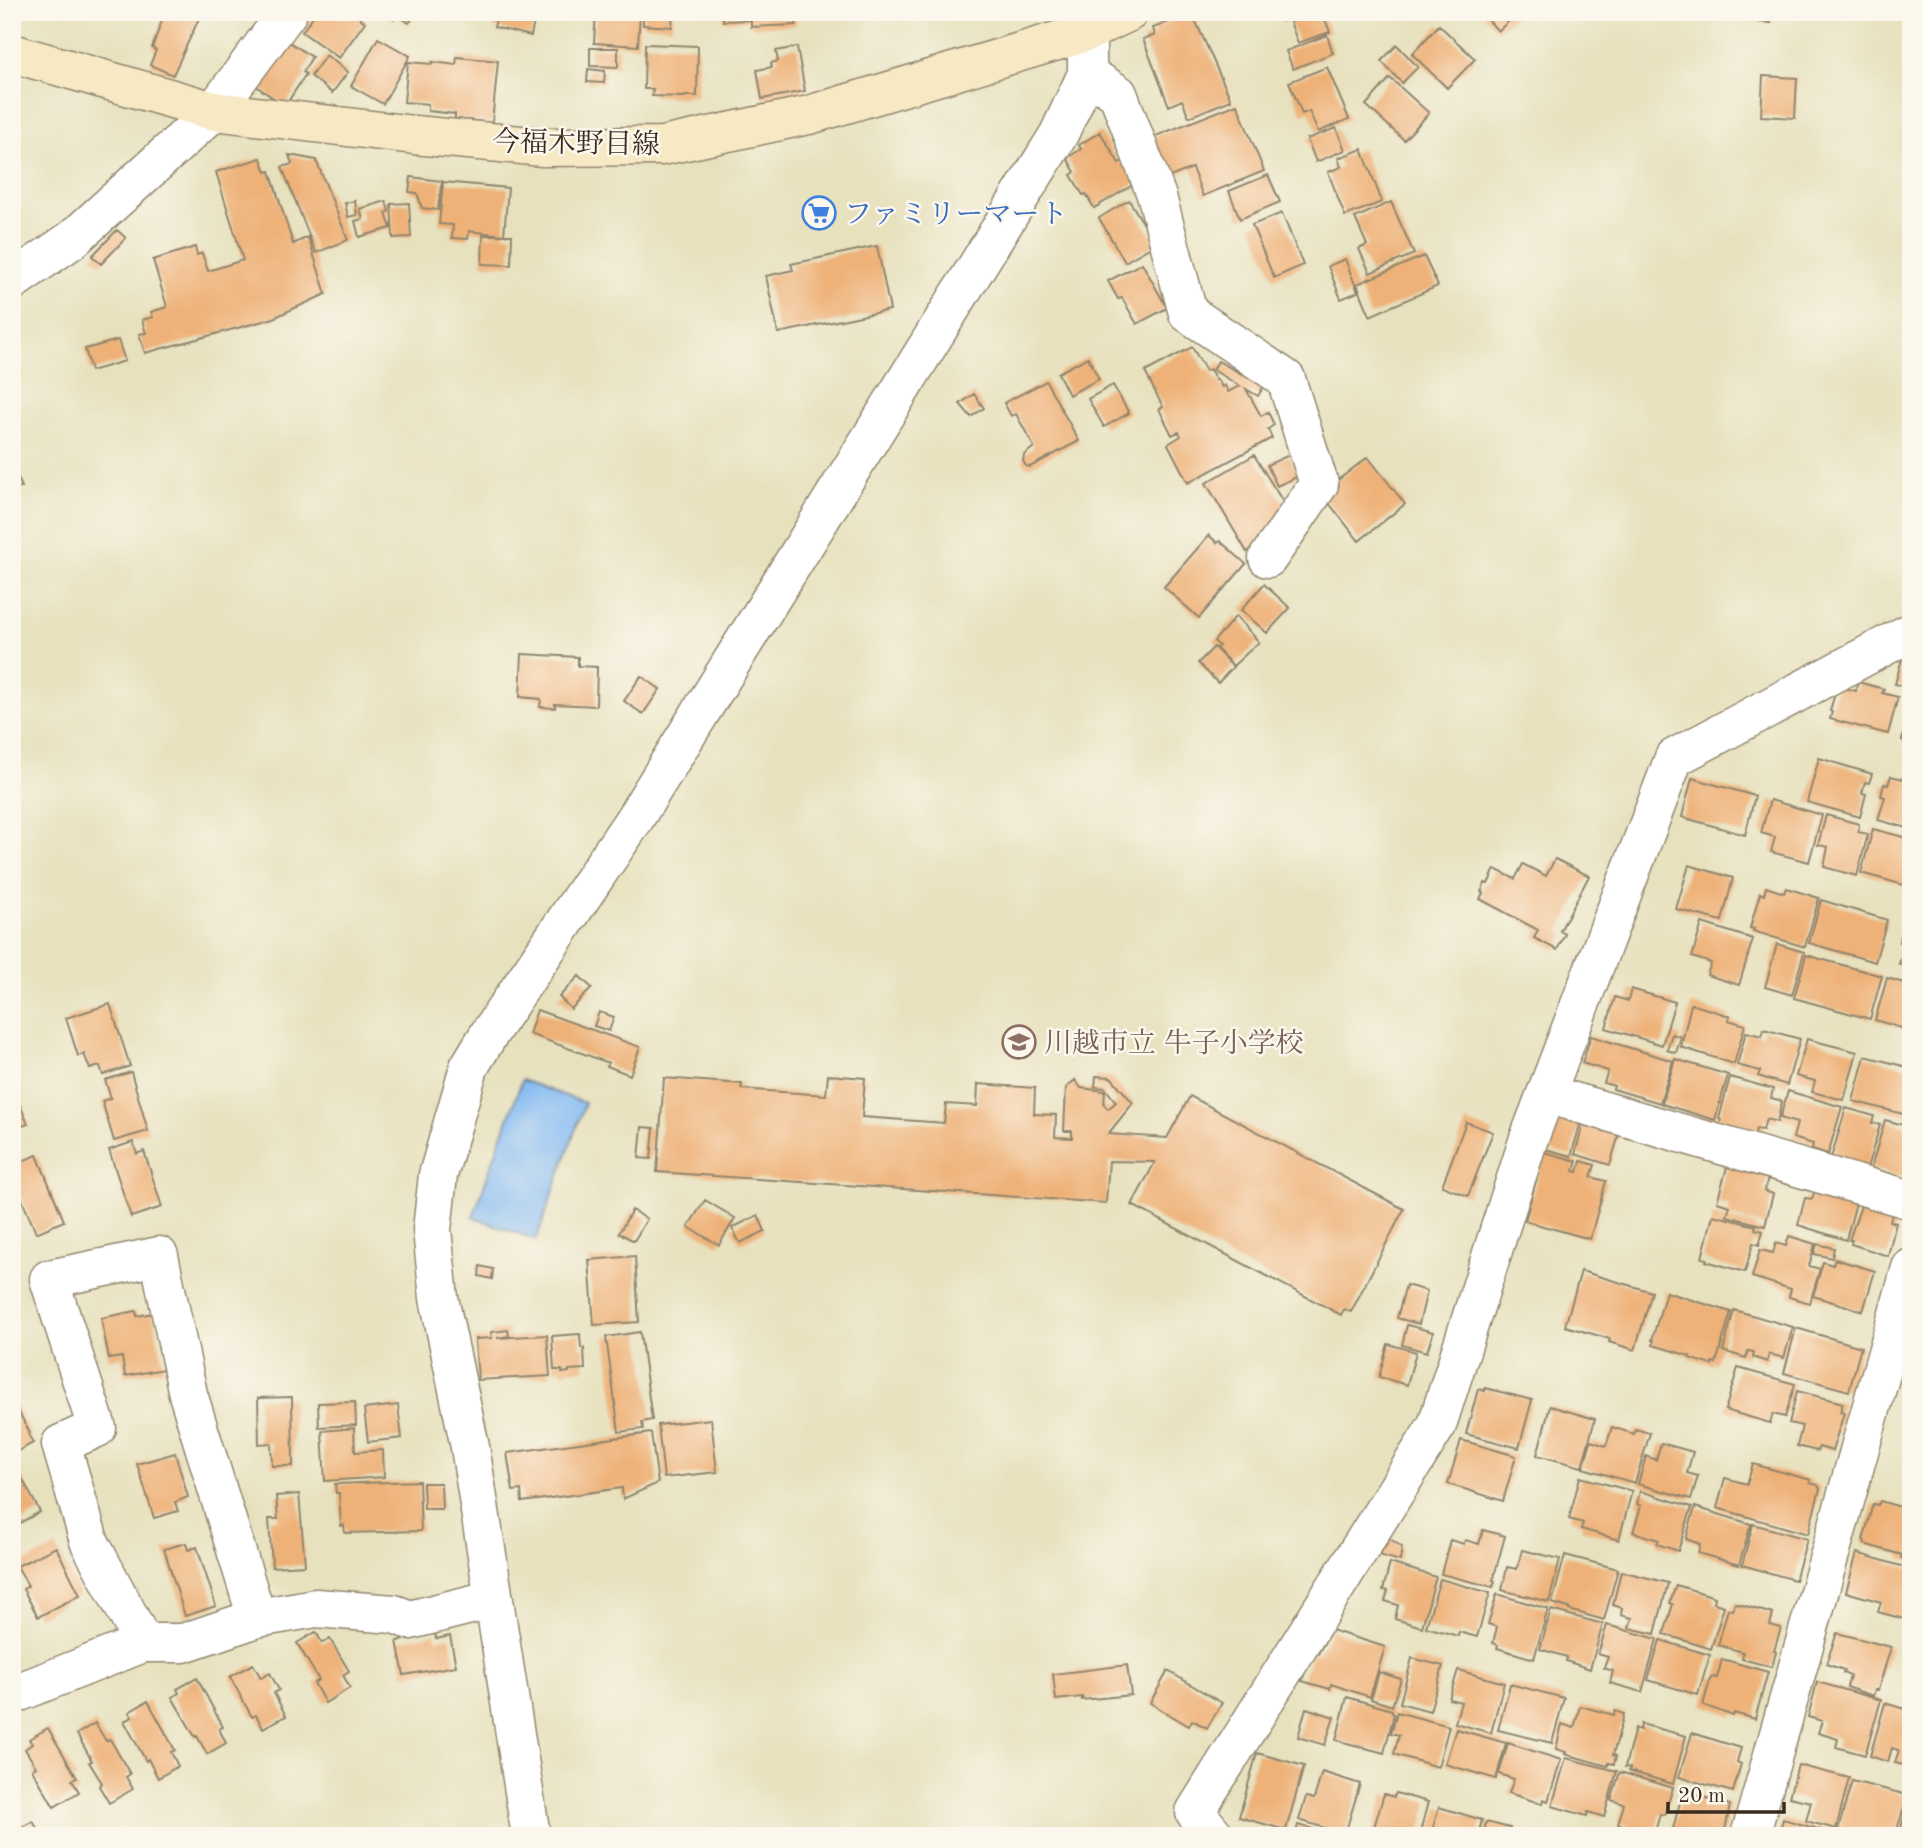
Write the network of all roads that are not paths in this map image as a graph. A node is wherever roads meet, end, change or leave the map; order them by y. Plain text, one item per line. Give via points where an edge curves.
1 (288, 12) edge
2 (1129, 12) edge
3 (1087, 32) junction
4 (12, 53) edge
5 (1087, 74) junction
6 (214, 111) junction
7 (12, 281) edge
8 (1268, 558) dead end
9 (1911, 632) edge
10 (1546, 1094) junction
11 (1911, 1200) edge
12 (1911, 1268) edge
13 (1900, 1346) edge
14 (494, 1599) junction
15 (257, 1618) junction
16 (143, 1643) junction
17 (12, 1695) edge
18 (531, 1836) edge
19 (1215, 1836) edge
20 (1750, 1836) edge

1 - 6 street
2 - 3 main road, 今福木野目線
3 - 5 street
3 - 6 main road, 今福木野目線 via 809,115 662,146 543,147
4 - 6 main road, 今福木野目線
5 - 8 street via 1118,94 1157,197 1188,313 1286,379 1319,484
5 - 14 street via 1059,134 740,650 635,818 469,1067 438,1175 432,1230 439,1298 470,1447
6 - 7 street via 73,239
9 - 10 street via 1674,758
10 - 11 street
10 - 19 street via 1437,1425 1195,1812
12 - 13 street
13 - 20 street
14 - 15 street via 410,1620 394,1614 316,1608
14 - 18 street
15 - 16 street via 183,1643
15 - 16 street via 188,1394 159,1256 50,1279 97,1428 61,1444 89,1541
16 - 17 street

